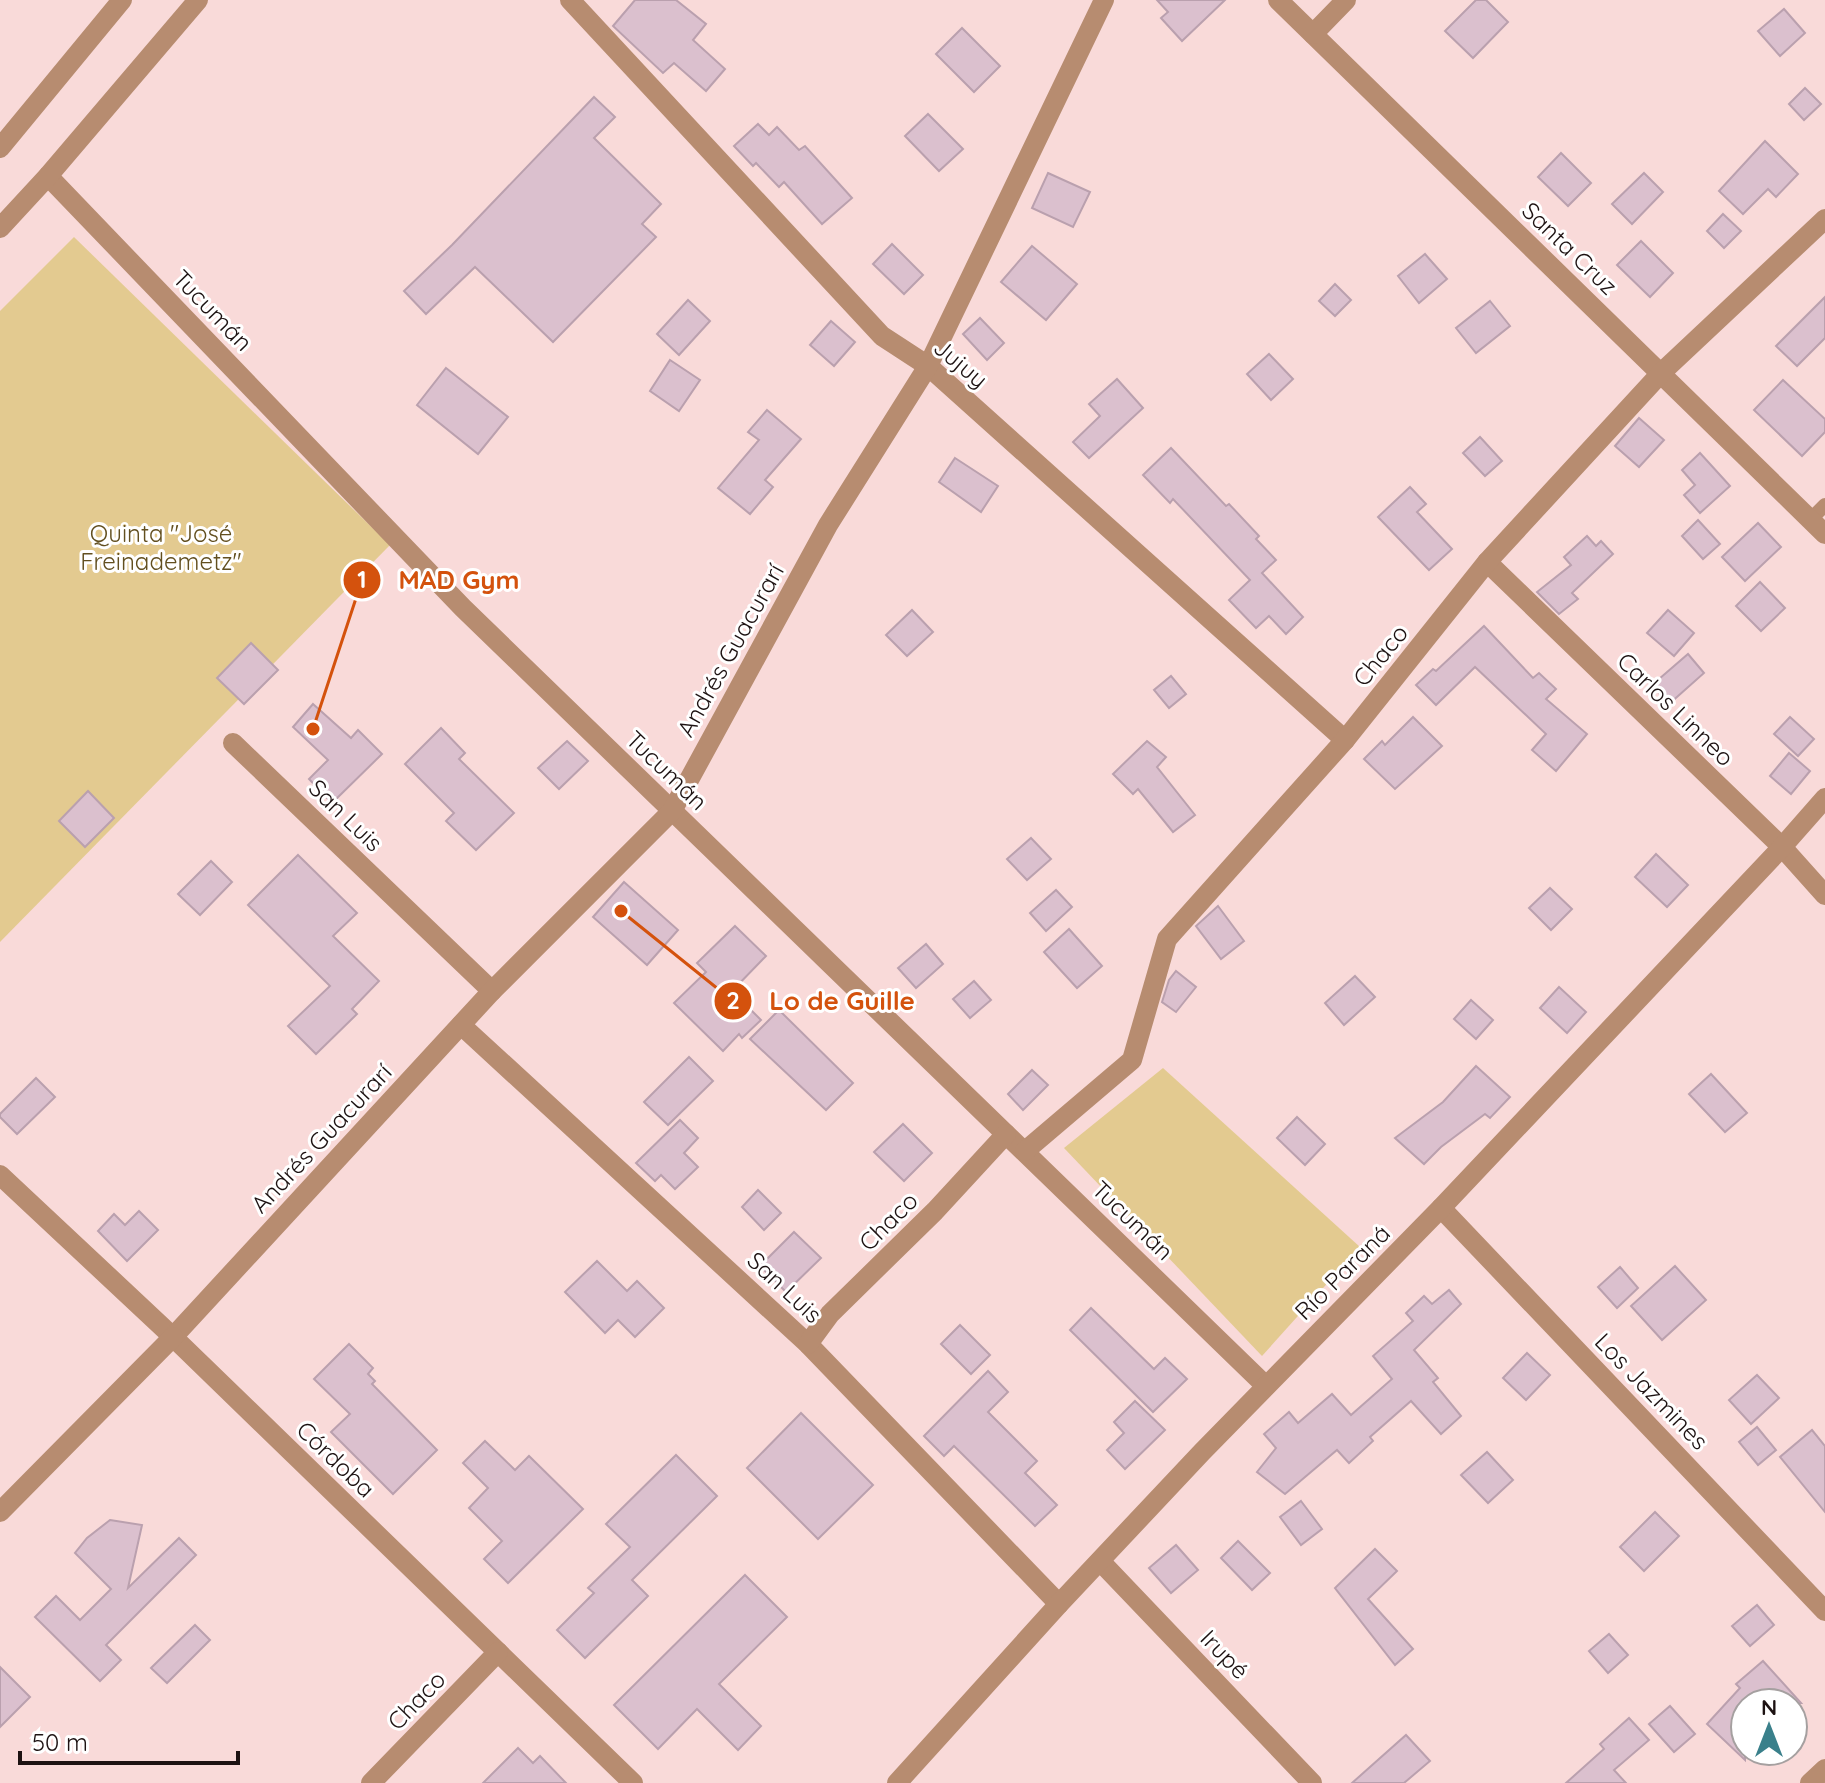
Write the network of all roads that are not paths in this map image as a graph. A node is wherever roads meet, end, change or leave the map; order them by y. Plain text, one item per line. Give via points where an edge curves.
1 (122, 0) edge
2 (198, 0) edge
3 (570, 0) edge
4 (1104, 0) edge
5 (1278, 0) edge
6 (1346, 0) edge
7 (1313, 34) junction
8 (0, 148) edge
9 (48, 176) junction
10 (1825, 219) edge
11 (0, 228) edge
12 (928, 366) junction
13 (1661, 373) junction
14 (1825, 505) edge
15 (1817, 527) edge
16 (1487, 562) junction
17 (1345, 740) junction
18 (233, 743) dead end
19 (1825, 798) edge
20 (672, 811) junction
21 (1782, 847) junction
22 (1825, 895) edge
23 (492, 991) junction
24 (461, 1025) junction
25 (1006, 1134) junction
26 (1025, 1151) junction
27 (0, 1175) edge
28 (1441, 1208) junction
29 (173, 1337) junction
30 (808, 1344) junction
31 (1266, 1386) junction
32 (0, 1512) edge
33 (1100, 1561) junction
34 (1059, 1604) junction
35 (1825, 1611) edge
36 (498, 1652) junction
37 (1825, 1769) edge
38 (371, 1783) edge
39 (633, 1783) edge
40 (897, 1783) edge
41 (1312, 1783) edge
42 (1810, 1783) edge

1 - 8 street
2 - 9 street
3 - 12 street, Jujuy via 882,336
4 - 12 street, Andrés Guacurarí
5 - 7 street, Santa Cruz
6 - 7 street
7 - 13 street, Santa Cruz
9 - 11 street
9 - 20 street, Tucumán via 463,608
10 - 13 street, Chaco
12 - 17 street, Jujuy
12 - 20 street, Andrés Guacurarí via 828,525
13 - 15 street, Santa Cruz
13 - 16 street, Chaco
14 - 15 lane
16 - 17 street, Chaco
16 - 21 street, Carlos Linneo
17 - 26 street, Chaco via 1167,939 1132,1060
18 - 23 street, San Luis
19 - 21 street, Río Paraná
20 - 23 street, Andrés Guacurarí
20 - 25 street, Tucumán
21 - 22 street, Carlos Linneo
21 - 28 street, Río Paraná
23 - 24 street, Andrés Guacurarí
24 - 29 street, Andrés Guacurarí
24 - 30 street, San Luis
25 - 26 street, Tucumán
25 - 30 street, Chaco via 830,1314
26 - 31 street, Tucumán
27 - 29 street, Córdoba
28 - 31 street, Río Paraná
28 - 35 street, Los Jazmines
29 - 32 street, Andrés Guacurarí
29 - 36 street, Córdoba
30 - 34 street, San Luis
31 - 33 street, Río Paraná
33 - 34 street, Río Paraná
33 - 41 street, Irupé
34 - 40 street, Río Paraná
36 - 38 street, Chaco
36 - 39 street, Córdoba
37 - 42 street

